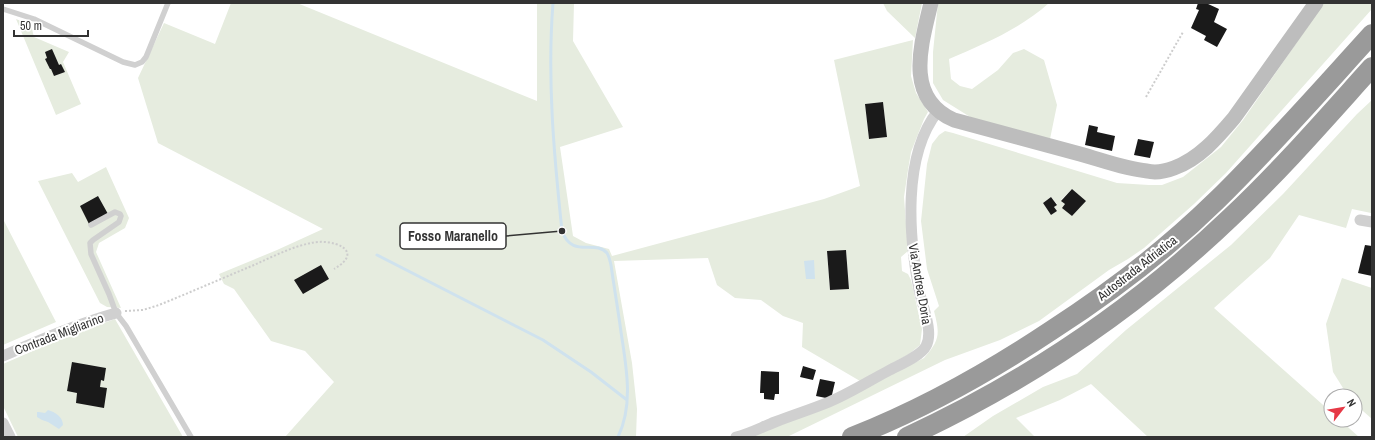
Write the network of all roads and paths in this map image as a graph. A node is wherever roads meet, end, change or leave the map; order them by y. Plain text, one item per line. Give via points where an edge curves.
1 (168, 3) edge
2 (931, 3) edge
3 (1316, 3) edge
4 (3, 9) edge
5 (1183, 32) dead end
6 (1372, 34) edge
7 (1372, 67) edge
8 (1146, 97) dead end
9 (938, 111) junction
10 (1360, 220) dead end
11 (1372, 222) edge
12 (90, 225) dead end
13 (334, 269) dead end
14 (116, 313) junction
15 (3, 356) edge
16 (3, 424) edge
17 (10, 437) edge
18 (191, 437) edge
19 (736, 437) edge
20 (852, 437) edge
21 (907, 437) edge

1 - 4 lane via 146,57 135,65 123,62 34,19
2 - 9 main road via 923,40 920,74 926,94
3 - 9 main road via 1234,118 1203,151 1174,168 1148,172 954,120
5 - 8 path
6 - 20 highway, Autostrada Adriatica via 1216,201 1174,240 1103,296 1018,353 972,380 927,404
7 - 21 highway, Autostrada Adriatica via 1277,172 1230,218 1119,313 1031,372 982,400
9 - 19 street, Via Andrea Doria via 931,120 918,154 910,196 914,262 928,326 927,346 908,360 830,401
10 - 11 street
12 - 14 lane via 115,212 121,216 119,222 90,243 91,254
13 - 14 path via 347,259 346,250 329,242 309,243 159,305
14 - 15 street, Contrada Migliarino via 83,322
14 - 18 lane
16 - 17 street

